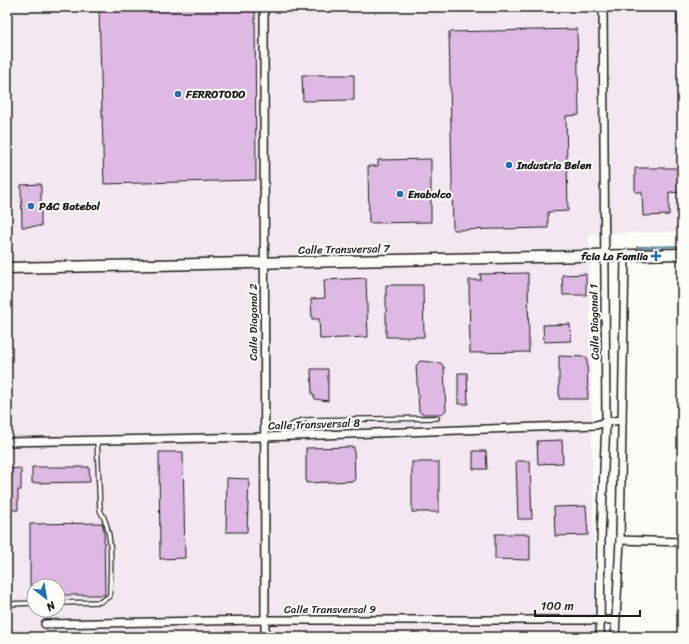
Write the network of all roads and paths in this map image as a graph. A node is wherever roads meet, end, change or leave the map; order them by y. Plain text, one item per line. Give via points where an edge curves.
1 (264, 7) edge
2 (603, 7) edge
3 (682, 254) edge
4 (605, 255) junction
5 (625, 255) junction
6 (264, 263) junction
7 (7, 268) edge
8 (437, 418) dead end
9 (622, 420) junction
10 (606, 422) junction
11 (280, 436) junction
12 (264, 437) junction
13 (97, 440) junction
14 (7, 442) edge
15 (620, 540) junction
16 (682, 542) edge
17 (26, 603) edge
18 (66, 603) edge
19 (7, 604) edge
20 (600, 619) junction
21 (265, 620) junction
22 (615, 620) junction
23 (45, 624) dead end
24 (265, 637) edge
25 (600, 637) edge
26 (615, 637) edge

1 - 6 street, Calle Diagonal 2
2 - 4 street, Calle Diagonal 1
3 - 5 street, Calle Transversal 7
4 - 5 street, Calle Transversal 7
4 - 6 street, Calle Transversal 7
4 - 10 street, Calle Diagonal 1
5 - 9 street
6 - 7 street, Calle Transversal 7
6 - 12 street, Calle Diagonal 2
8 - 11 lane via 303,420 287,427
9 - 10 street, Calle Transversal 8
9 - 15 street
10 - 11 street, Calle Transversal 8 via 596,425
10 - 20 street, Calle Diagonal 1
11 - 12 street, Calle Transversal 8
12 - 13 street, Calle Transversal 8
12 - 21 street, Calle Diagonal 2
13 - 14 street, Calle Transversal 8
13 - 18 lane via 100,510 110,535 110,596 100,602
15 - 16 street
15 - 22 street
17 - 19 lane
20 - 21 street, Calle Transversal 9
20 - 22 street, Calle Transversal 9
20 - 25 street, Calle Diagonal 1
21 - 23 street, Calle Transversal 9
21 - 24 street, Calle Diagonal 2
22 - 26 street

